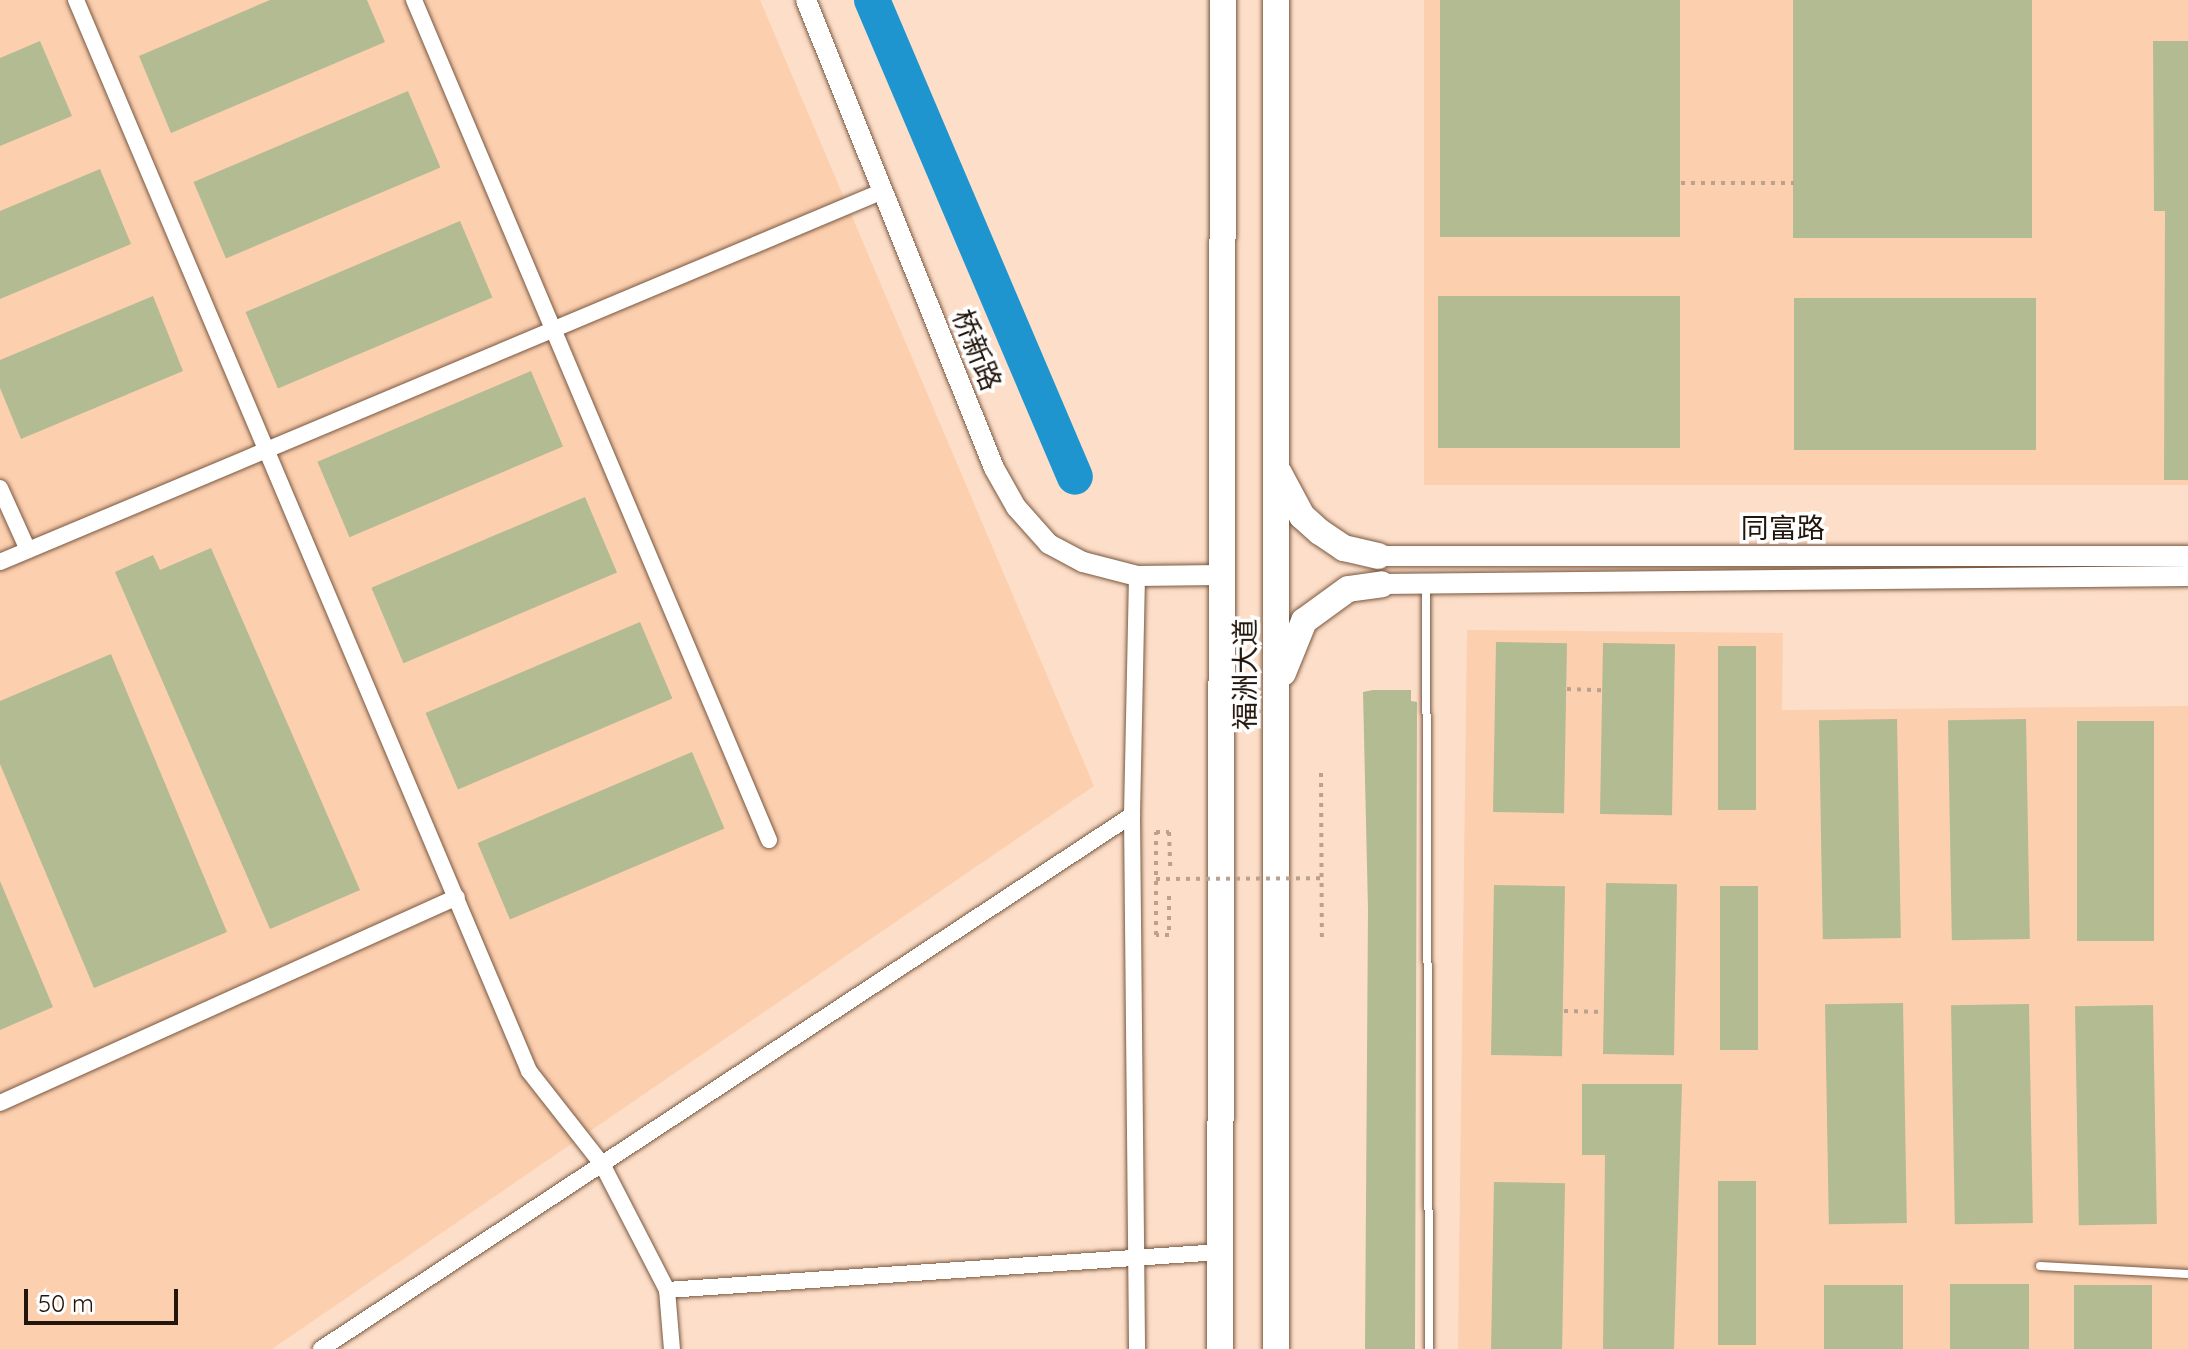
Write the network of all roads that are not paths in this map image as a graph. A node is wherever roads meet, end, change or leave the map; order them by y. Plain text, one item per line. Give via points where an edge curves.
1 (76, 0) edge
2 (414, 0) edge
3 (806, 0) edge
4 (1223, 0) edge
5 (1276, 0) edge
6 (883, 191) junction
7 (550, 331) junction
8 (269, 449) junction
9 (1278, 470) junction
10 (0, 488) edge
11 (28, 550) junction
12 (1378, 556) joint
13 (2188, 556) edge
14 (0, 562) edge
15 (1221, 575) junction
16 (1137, 576) junction
17 (2188, 576) edge
18 (1382, 584) joint
19 (1426, 585) junction
20 (1277, 687) junction
21 (1132, 815) junction
22 (769, 840) dead end
23 (457, 897) junction
24 (0, 1103) edge
25 (602, 1164) junction
26 (1220, 1252) junction
27 (1136, 1255) junction
28 (2040, 1266) dead end
29 (2188, 1274) edge
30 (667, 1290) junction
31 (321, 1349) edge
32 (672, 1349) edge
33 (1137, 1349) edge
34 (1220, 1349) edge
35 (1276, 1349) edge
36 (1429, 1349) edge

1 - 8 street
2 - 7 street
3 - 6 street, 桥新路
4 - 15 main road, 福洲大道
5 - 9 main road, 福洲大道
6 - 7 street
6 - 16 street, 桥新路 via 994,468 1016,507 1049,544 1083,562
7 - 8 street
7 - 22 street
8 - 11 street
8 - 23 street
9 - 12 main road via 1302,516 1320,532 1344,548
9 - 20 main road, 福洲大道
10 - 11 street
11 - 14 street
12 - 13 street, 同富路
15 - 16 street, 桥新路
15 - 26 main road, 福洲大道
16 - 21 street
17 - 19 street, 同富路
18 - 19 street, 同富路
18 - 20 main road via 1348,589 1304,621
19 - 36 lane
20 - 35 main road, 福洲大道
21 - 25 street
21 - 27 street
23 - 24 street
23 - 25 street via 529,1071
25 - 30 street
25 - 31 street
26 - 27 street
26 - 34 main road, 福洲大道
27 - 30 street
27 - 33 street
28 - 29 lane
30 - 32 street

